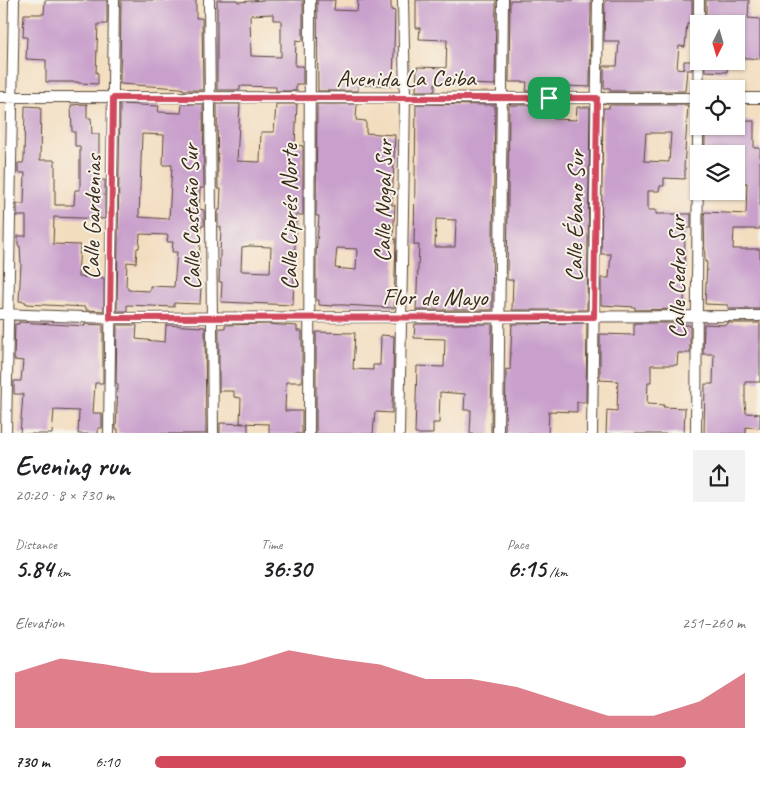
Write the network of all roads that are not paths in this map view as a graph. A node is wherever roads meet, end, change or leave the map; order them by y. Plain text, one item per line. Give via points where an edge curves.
1 (14, 0) edge
2 (114, 0) edge
3 (209, 0) edge
4 (310, 0) edge
5 (403, 0) edge
6 (502, 0) edge
7 (598, 0) edge
8 (699, 0) edge
9 (698, 80) edge
10 (0, 98) edge
11 (12, 98) junction
12 (113, 98) junction
13 (210, 98) junction
14 (309, 98) junction
15 (405, 98) junction
16 (502, 98) junction
17 (597, 98) junction
18 (690, 98) edge
19 (745, 98) edge
20 (760, 98) edge
21 (698, 135) edge
22 (4, 314) edge
23 (697, 316) junction
24 (760, 316) edge
25 (212, 317) junction
26 (309, 317) junction
27 (400, 317) junction
28 (500, 317) junction
29 (594, 317) junction
30 (110, 318) junction
31 (6, 433) edge
32 (109, 433) edge
33 (213, 433) edge
34 (308, 433) edge
35 (399, 433) edge
36 (498, 433) edge
37 (592, 433) edge
38 (696, 433) edge

1 - 11 street
2 - 12 street, Calle Gardenias
3 - 13 street, Calle Castaño Sur
4 - 14 street, Calle Ciprés Norte
5 - 15 street, Calle Nogal Sur
6 - 16 street
7 - 17 street, Calle Ébano Sur
8 - 9 street, Calle Cedro Sur
10 - 11 street, Avenida La Ceiba
11 - 12 street, Avenida La Ceiba
11 - 22 street
12 - 13 street, Avenida La Ceiba
12 - 30 street, Calle Gardenias
13 - 14 street, Avenida La Ceiba
13 - 25 street, Calle Castaño Sur
14 - 15 street, Avenida La Ceiba
14 - 26 street, Calle Ciprés Norte
15 - 16 street, Avenida La Ceiba
15 - 27 street, Calle Nogal Sur
16 - 17 street, Avenida La Ceiba
16 - 28 street
17 - 18 street, Avenida La Ceiba
17 - 29 street, Calle Ébano Sur
19 - 20 street
21 - 23 street, Calle Cedro Sur
22 - 30 street, Flor de Mayo
22 - 31 street
23 - 24 street, Flor de Mayo
23 - 29 street, Flor de Mayo
23 - 38 street, Calle Cedro Sur
25 - 26 street, Flor de Mayo
25 - 30 street, Flor de Mayo
25 - 33 street, Calle Castaño Sur
26 - 27 street, Flor de Mayo
26 - 34 street, Calle Ciprés Norte
27 - 28 street, Flor de Mayo
27 - 35 street, Calle Nogal Sur
28 - 29 street, Flor de Mayo
28 - 36 street
29 - 37 street, Calle Ébano Sur
30 - 32 street, Calle Gardenias

